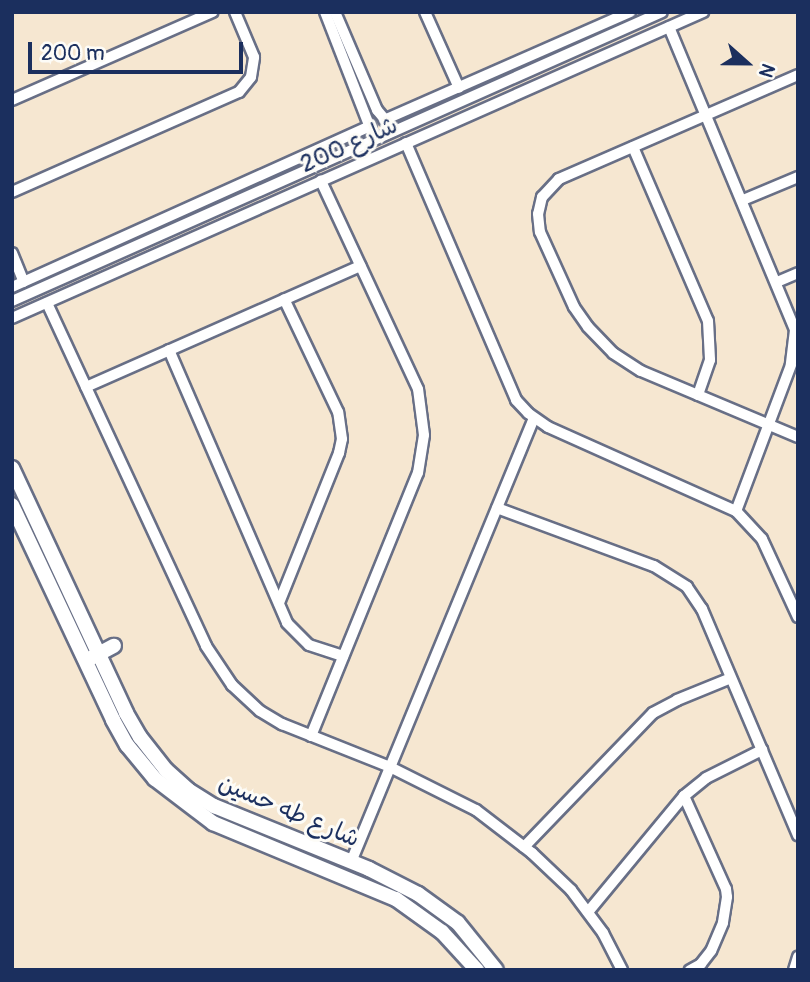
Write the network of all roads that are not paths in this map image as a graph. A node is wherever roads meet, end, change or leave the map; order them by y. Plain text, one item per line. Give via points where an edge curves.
1 (212, 12) edge
2 (235, 12) edge
3 (325, 12) edge
4 (335, 12) edge
5 (425, 12) edge
6 (630, 12) edge
7 (703, 12) edge
8 (649, 15) edge
9 (669, 27) junction
10 (798, 75) edge
11 (459, 88) junction
12 (12, 100) edge
13 (707, 114) junction
14 (384, 120) junction
15 (370, 126) junction
16 (400, 129) junction
17 (370, 143) junction
18 (406, 143) junction
19 (633, 147) junction
20 (798, 177) edge
21 (321, 181) junction
22 (12, 192) edge
23 (743, 200) junction
24 (12, 253) edge
25 (360, 266) junction
26 (798, 273) edge
27 (24, 282) junction
28 (777, 282) junction
29 (12, 287) edge
30 (284, 299) junction
31 (12, 301) edge
32 (47, 303) junction
33 (12, 318) edge
34 (169, 351) junction
35 (86, 387) junction
36 (698, 395) junction
37 (534, 418) junction
38 (769, 423) junction
39 (798, 437) edge
40 (12, 468) edge
41 (12, 505) edge
42 (497, 508) junction
43 (736, 511) junction
44 (279, 603) junction
45 (798, 617) edge
46 (114, 646) dead end
47 (98, 654) junction
48 (343, 656) junction
49 (84, 662) junction
50 (731, 678) junction
51 (311, 736) junction
52 (762, 750) junction
53 (390, 767) junction
54 (684, 796) junction
55 (798, 835) edge
56 (524, 847) junction
57 (351, 862) junction
58 (588, 912) junction
59 (798, 957) edge
60 (477, 970) edge
61 (496, 970) edge
62 (622, 970) edge
63 (690, 970) edge
64 (794, 970) edge

1 - 12 street
2 - 22 street via 254,57 251,77 239,92
3 - 15 street
4 - 14 street
5 - 11 street
6 - 11 street
7 - 9 street, شارع 200
8 - 16 street, شارع 200
9 - 13 street
9 - 18 street, شارع 200
10 - 13 street
11 - 14 street
13 - 19 street
13 - 23 street
14 - 16 street
15 - 17 street
15 - 27 street
16 - 17 street, شارع 200
17 - 31 street, شارع 200
18 - 21 street, شارع 200
18 - 37 street via 506,384
19 - 36 street via 708,321 710,360
19 - 36 street via 554,183 540,202 538,226 574,307 595,337 631,366
20 - 23 street
21 - 25 street
21 - 32 street, شارع 200
23 - 28 street
24 - 27 street
25 - 30 street
25 - 48 street via 418,389 424,435 418,473
26 - 28 street
27 - 29 street
28 - 38 street via 794,323 796,348
30 - 34 street
30 - 44 street via 338,412 342,432 339,453
32 - 33 street, شارع 200
32 - 35 street
34 - 35 street
34 - 44 street
35 - 51 street via 217,666 260,711
36 - 38 street
37 - 42 street
37 - 43 street
38 - 39 street
38 - 43 street
40 - 47 main road, شارع طه حسين
41 - 49 main road, شارع طه حسين
42 - 50 street via 672,575 698,602
42 - 53 street
43 - 45 street via 762,539
44 - 48 street via 287,623 303,640 322,652
46 - 47 main road
47 - 49 main road
47 - 57 main road, شارع طه حسين via 140,737 183,785 244,820
48 - 51 street
49 - 60 main road, شارع طه حسين via 127,745 169,792 213,823 396,899 442,932
50 - 52 street
50 - 56 street via 653,713
51 - 53 street
52 - 54 street via 706,778
52 - 55 street
53 - 56 street via 476,810
53 - 57 street
54 - 58 street
54 - 63 street via 727,897 723,923 711,951
56 - 58 street via 559,877
57 - 61 main road, شارع طه حسين via 437,906 473,938
58 - 62 street
59 - 64 street

